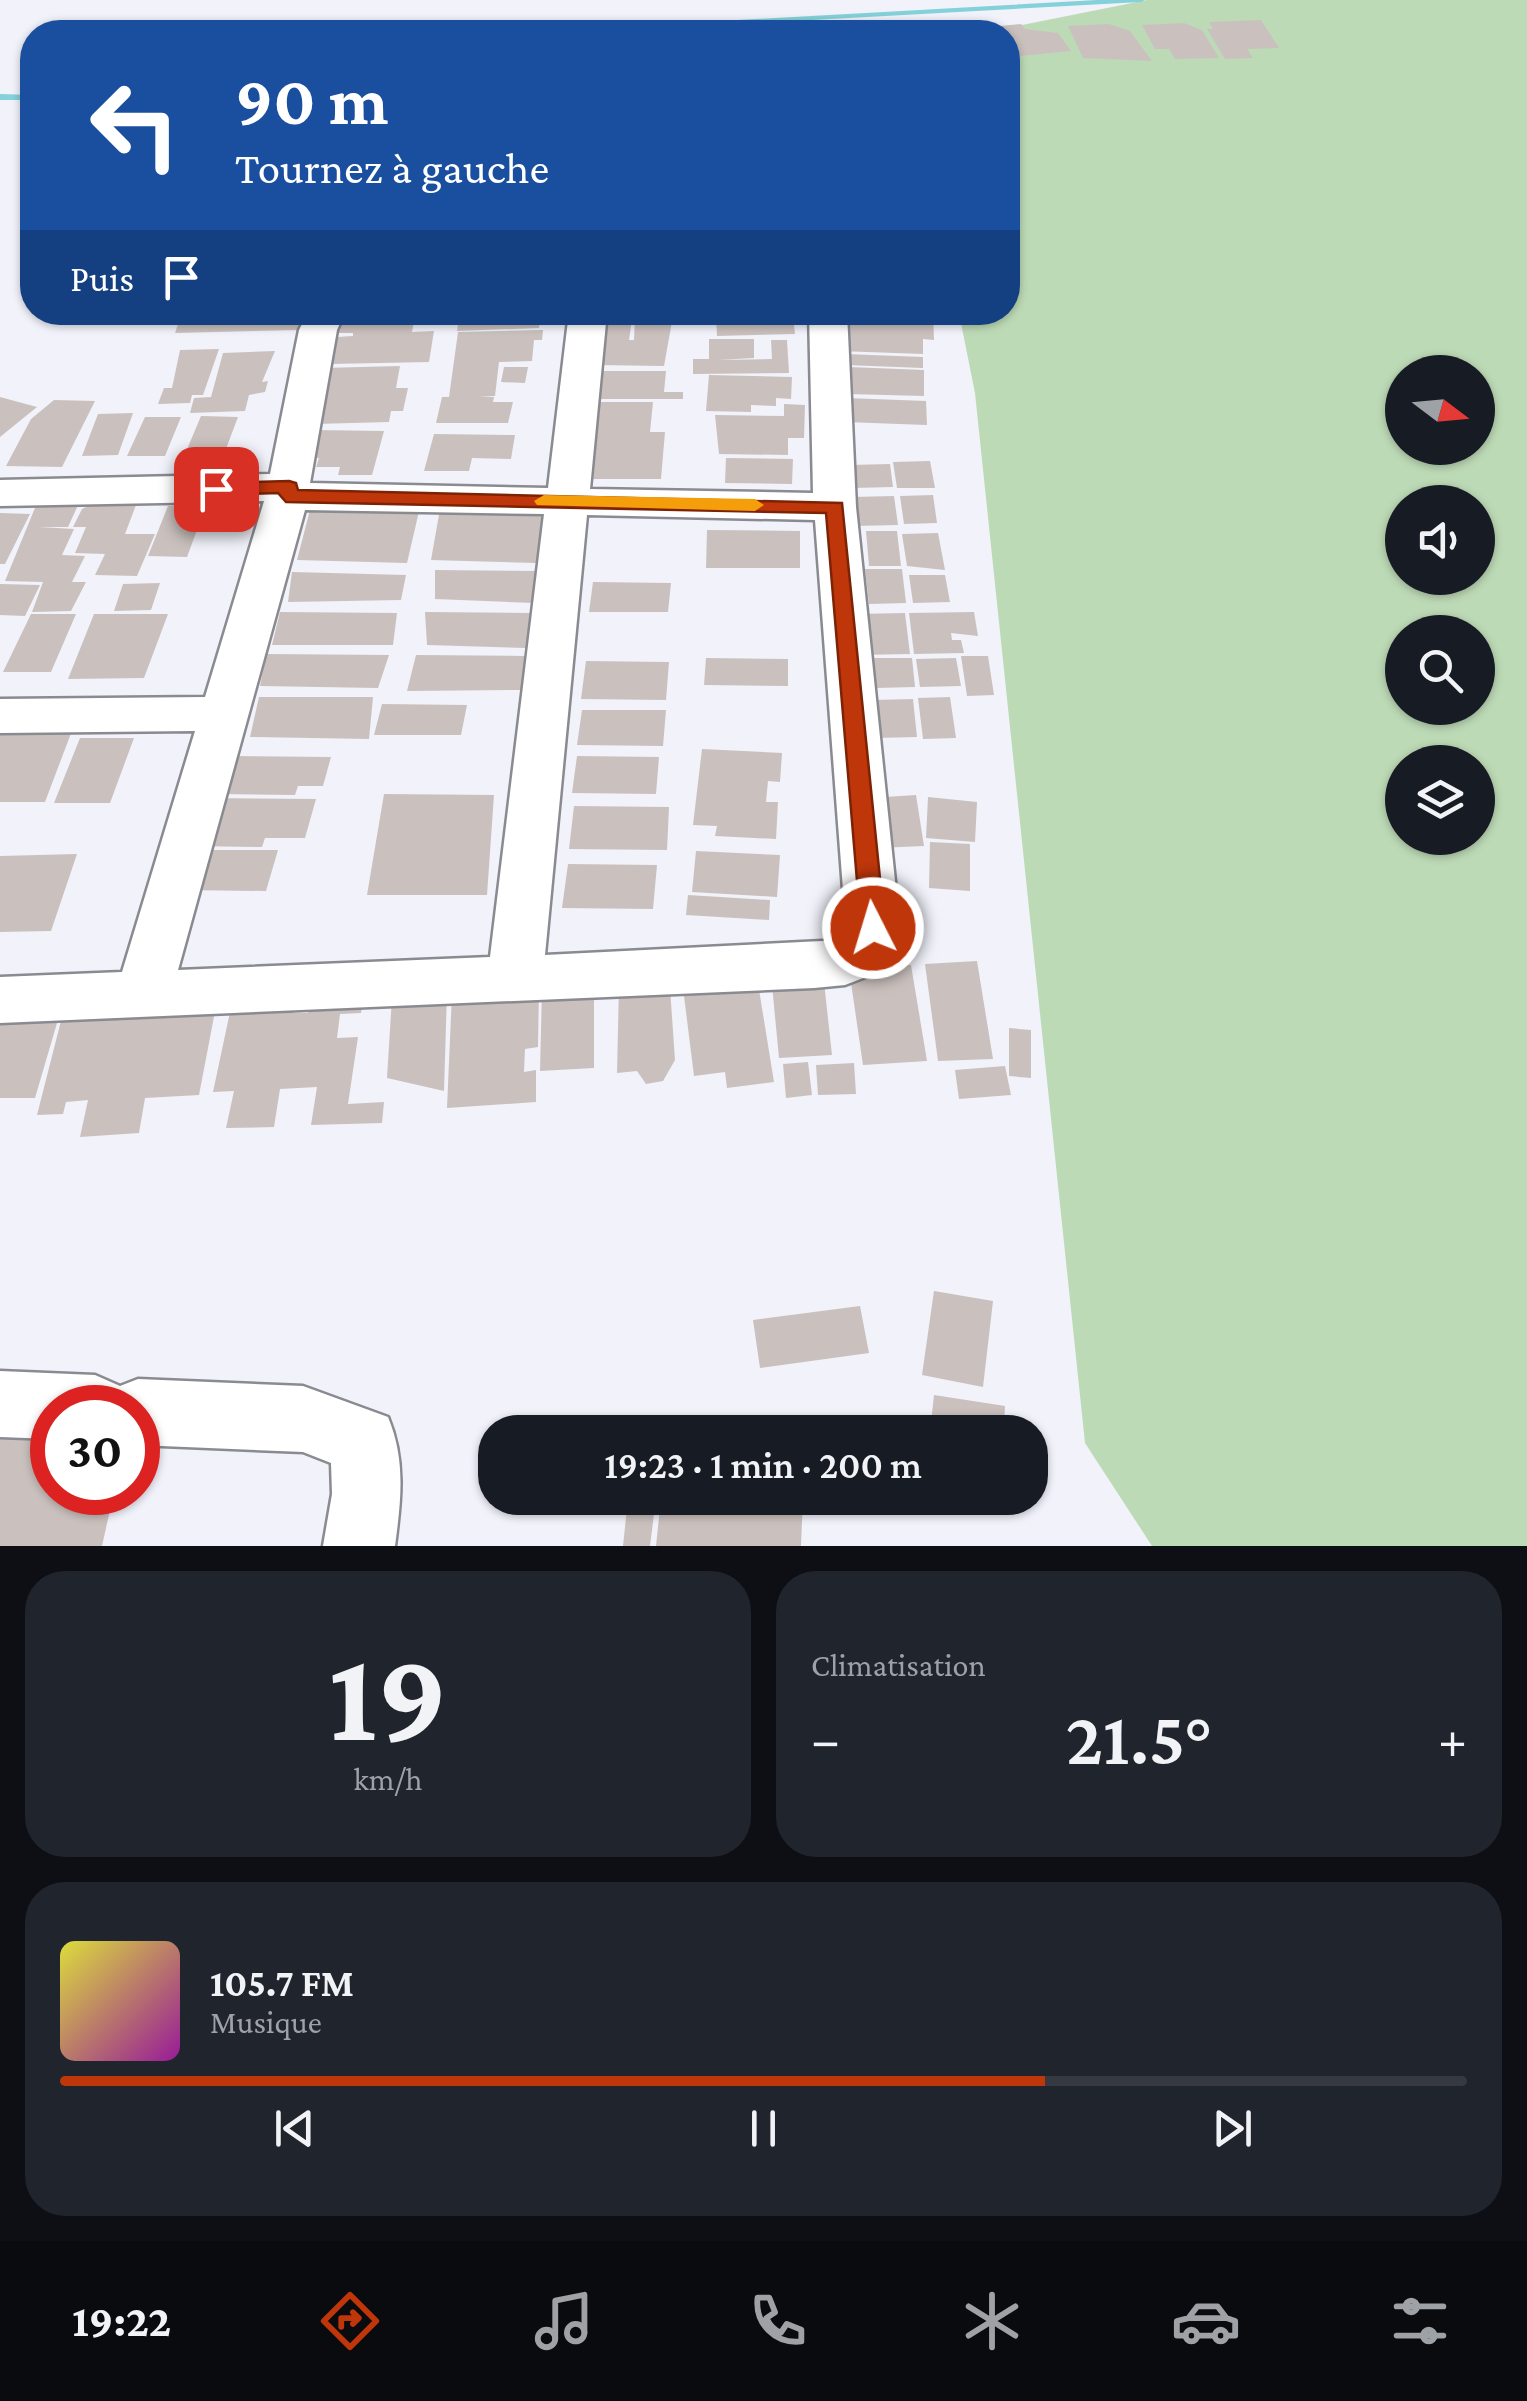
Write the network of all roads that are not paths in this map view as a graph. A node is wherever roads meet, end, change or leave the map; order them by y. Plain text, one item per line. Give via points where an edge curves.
1 (320, 325) edge
2 (586, 325) edge
3 (828, 325) edge
4 (288, 491) junction
5 (0, 494) edge
6 (566, 502) junction
7 (835, 507) junction
8 (223, 714) junction
9 (0, 716) edge
10 (515, 980) junction
11 (142, 996) junction
12 (0, 1000) edge
13 (0, 1404) edge
14 (30, 1405) edge
15 (160, 1413) edge
16 (359, 1546) edge

1 - 4 street
2 - 6 street
3 - 7 street
4 - 5 street
4 - 6 street
4 - 8 street
6 - 7 street
6 - 10 street
7 - 10 street via 873,928 864,954 814,966
8 - 9 street
8 - 11 street
10 - 11 street
11 - 12 street
13 - 14 street
15 - 16 street via 304,1420 364,1441 367,1494

